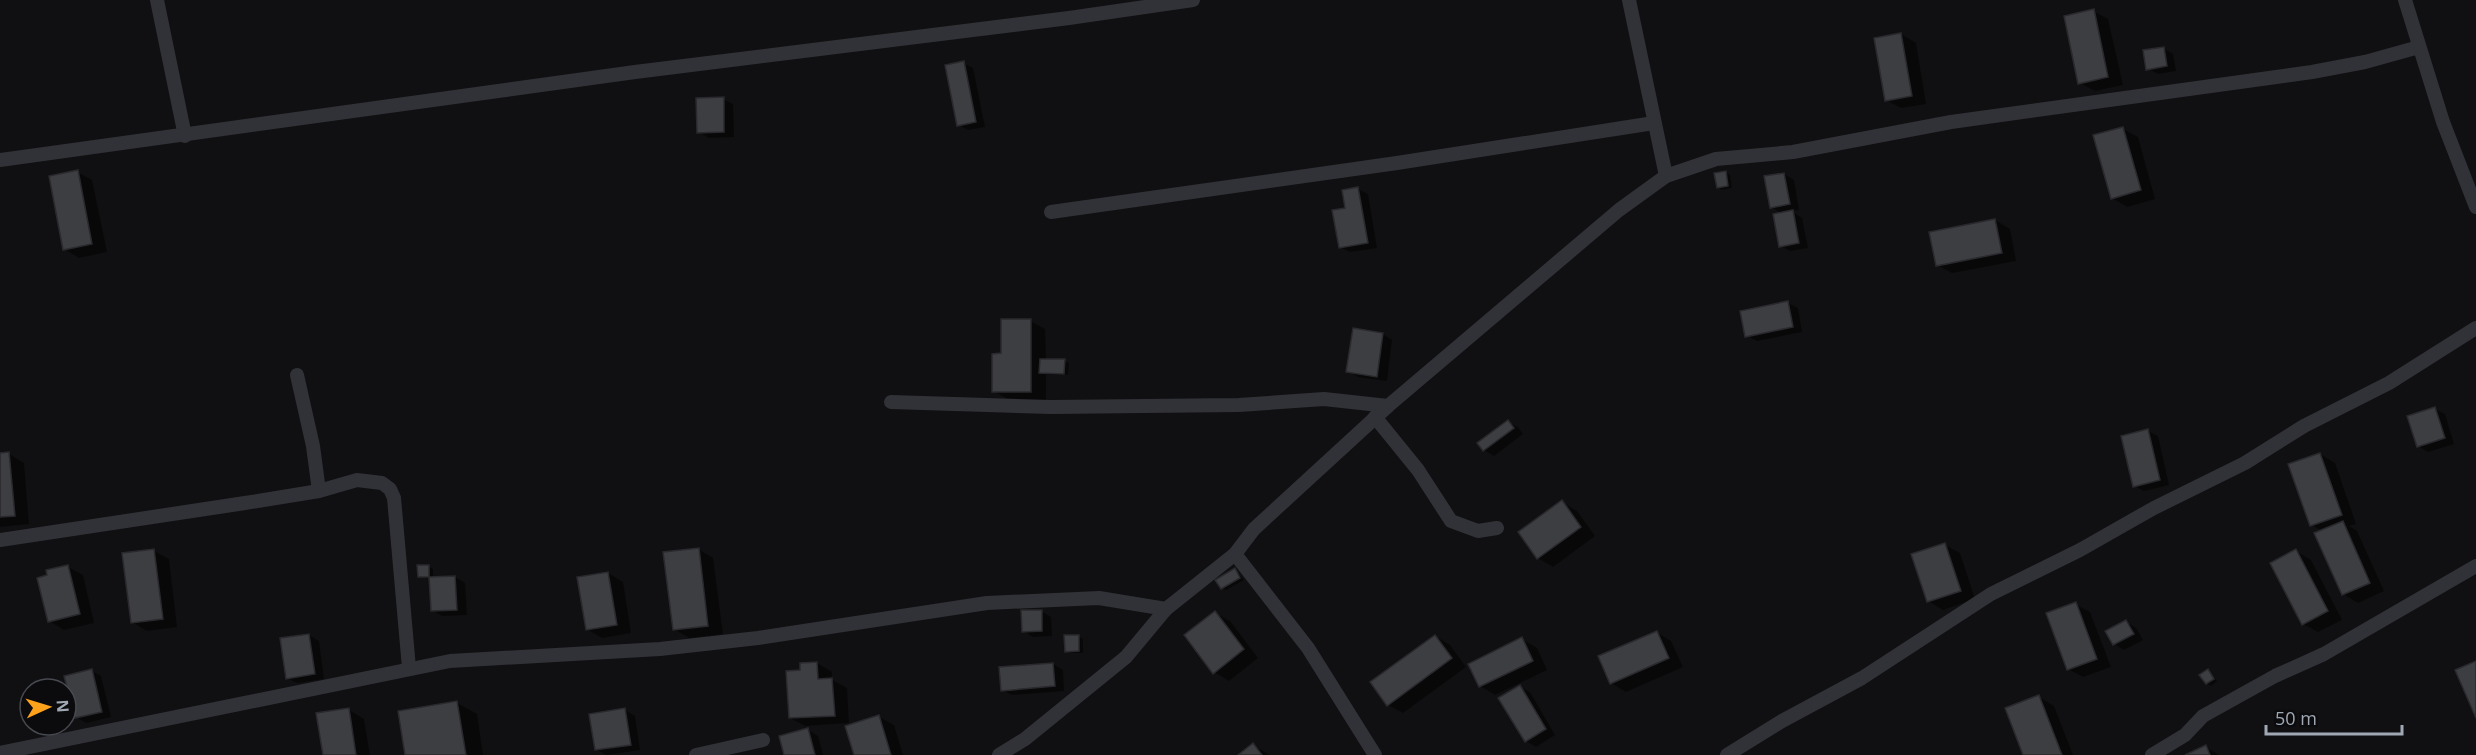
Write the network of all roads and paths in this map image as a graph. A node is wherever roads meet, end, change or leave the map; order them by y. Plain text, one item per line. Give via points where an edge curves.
1 (157, 0) edge
2 (1193, 0) edge
3 (1629, 0) edge
4 (2404, 0) edge
5 (2419, 47) junction
6 (1654, 123) junction
7 (185, 136) junction
8 (0, 160) edge
9 (1666, 176) junction
10 (2476, 207) edge
11 (1052, 212) dead end
12 (2476, 328) edge
13 (297, 375) dead end
14 (891, 402) dead end
15 (1388, 406) junction
16 (1375, 417) junction
17 (319, 490) junction
18 (1497, 528) dead end
19 (0, 540) edge
20 (1235, 554) junction
21 (2476, 566) edge
22 (1166, 609) junction
23 (409, 668) junction
24 (763, 740) dead end
25 (0, 753) edge
26 (696, 755) edge
27 (999, 755) edge
28 (1375, 755) edge
29 (1727, 755) edge
30 (2152, 755) edge

1 - 7 street
2 - 7 street via 636,72
3 - 6 street
4 - 5 street
5 - 9 street via 2312,72 1951,122 1793,152 1716,159
5 - 10 street
6 - 9 street
6 - 11 street
7 - 8 street
9 - 15 street via 1619,210
12 - 29 street via 2390,383 2304,426 2245,463 1991,594 1862,678
13 - 17 street
14 - 15 street via 1062,407 1239,405 1324,399
15 - 16 street
16 - 18 street via 1418,470 1451,521 1478,531
16 - 20 street via 1254,529
17 - 19 street
17 - 23 street via 357,480 374,481 390,489 394,498
20 - 22 street
20 - 28 street via 1308,648
21 - 30 street via 2324,654 2203,716 2185,735
22 - 23 street via 1099,598 987,603 693,646 450,661
22 - 27 street via 1126,657 1025,739
23 - 25 street
24 - 26 street

